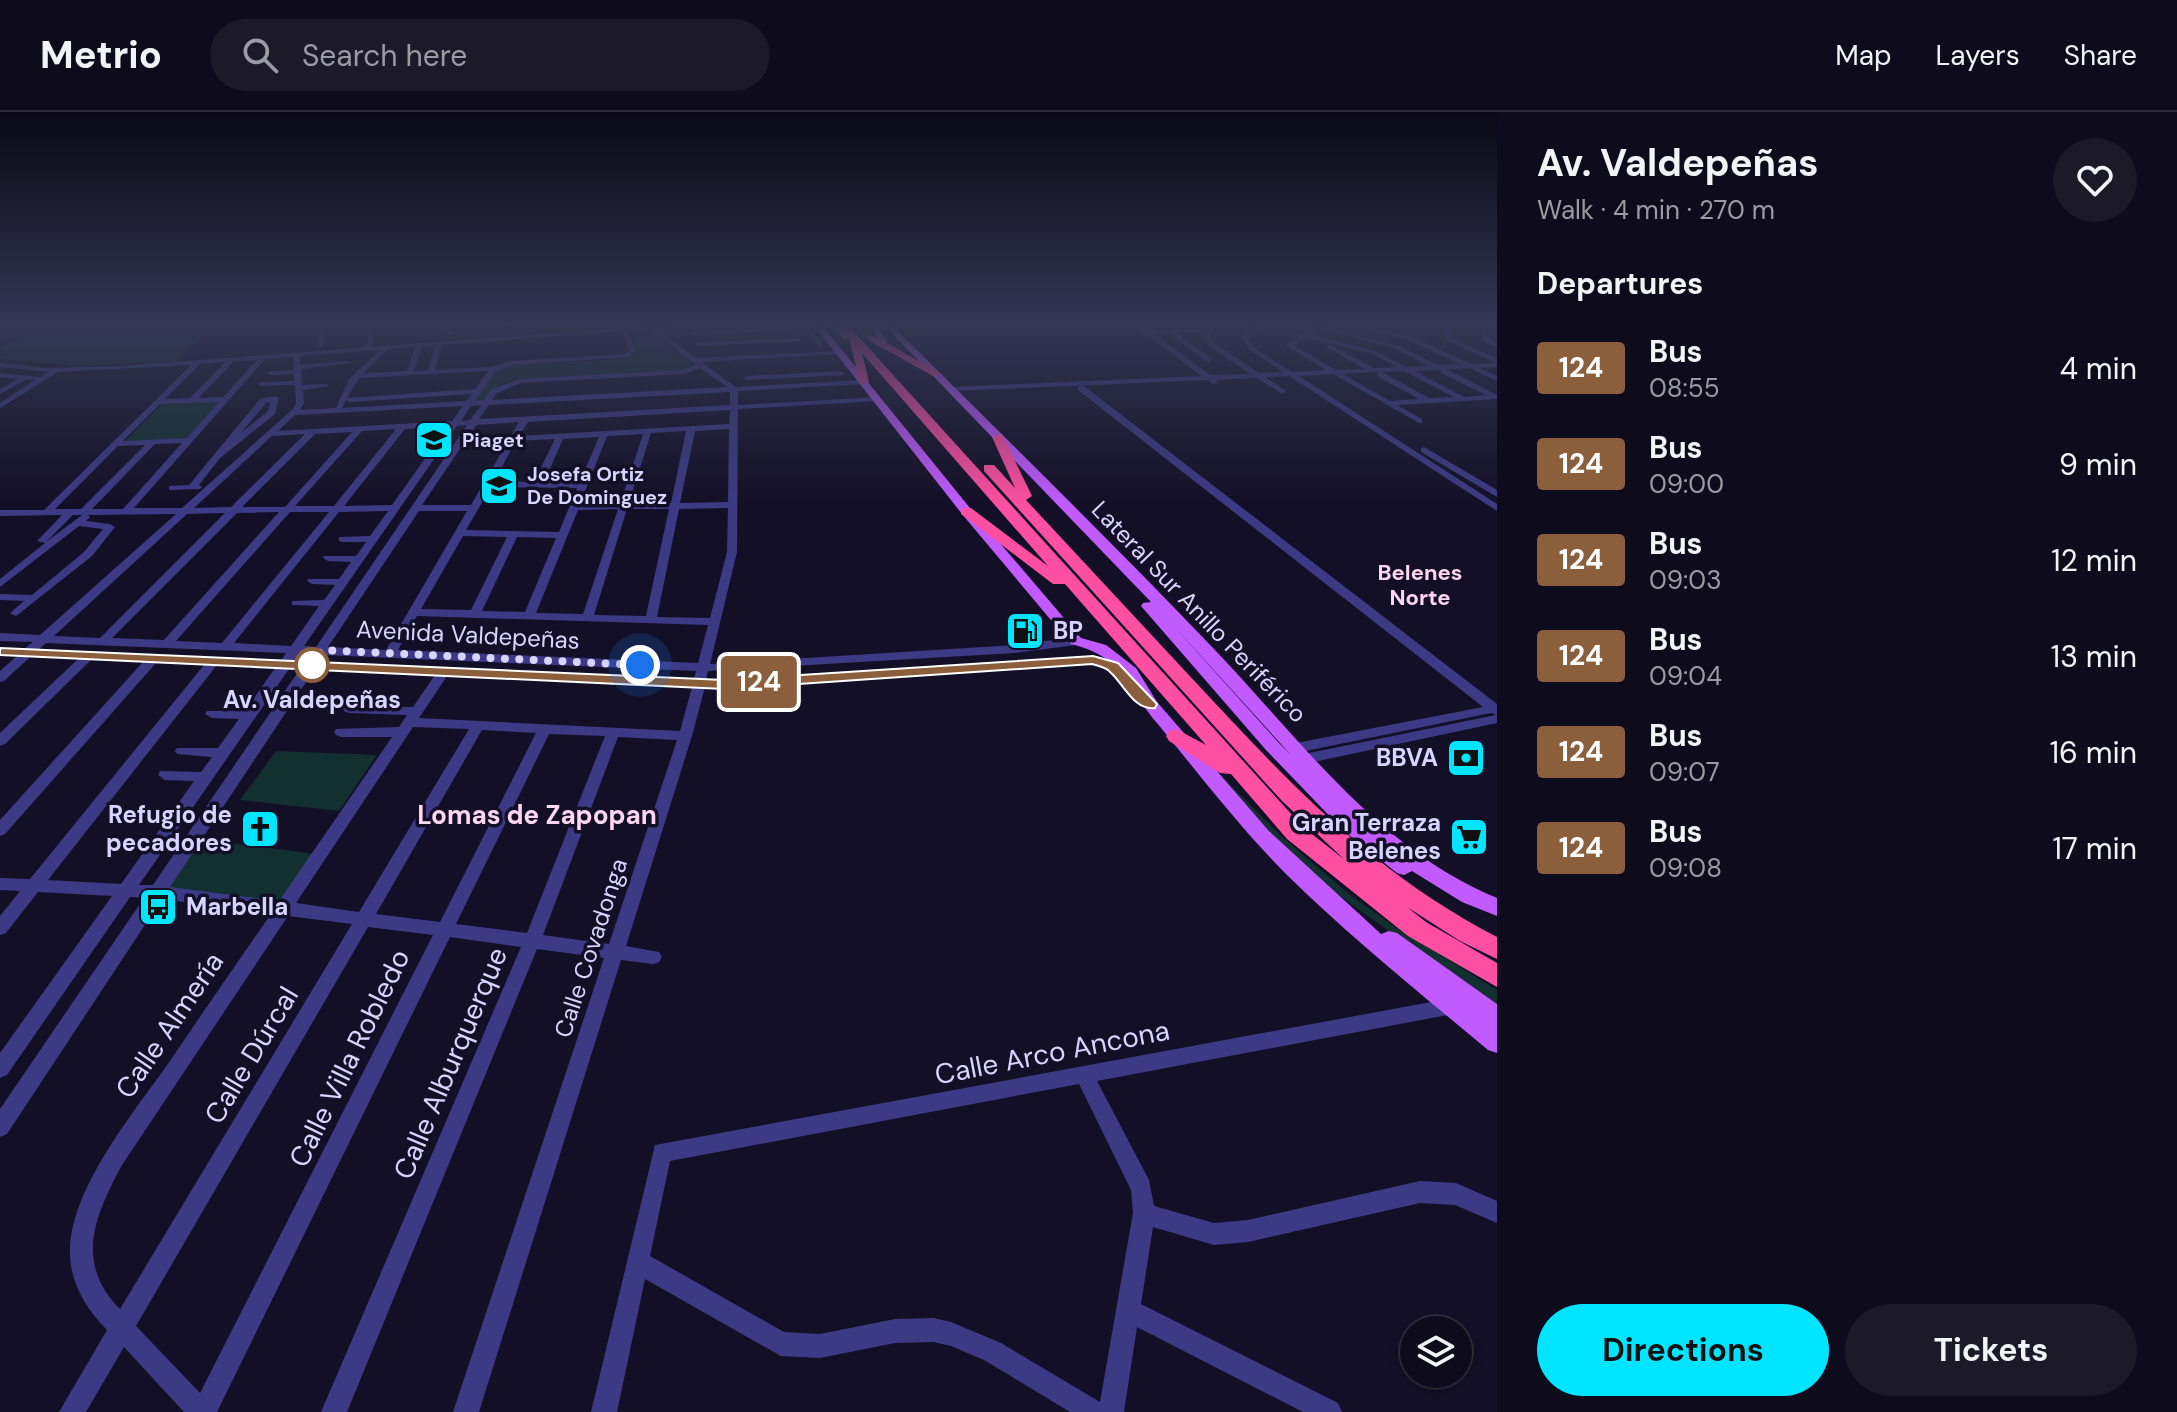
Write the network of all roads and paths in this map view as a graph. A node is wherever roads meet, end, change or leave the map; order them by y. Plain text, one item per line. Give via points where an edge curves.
1 (35, 384) edge
2 (180, 384) edge
3 (209, 384) edge
4 (239, 384) edge
5 (297, 384) edge
6 (319, 384) edge
7 (352, 384) edge
8 (441, 384) dead end
9 (472, 384) edge
10 (483, 384) edge
11 (510, 384) edge
12 (609, 384) edge
13 (622, 384) edge
14 (728, 384) edge
15 (749, 384) edge
16 (794, 384) edge
17 (865, 384) edge
18 (905, 384) edge
19 (909, 384) edge
20 (947, 384) edge
21 (1140, 384) edge
22 (1160, 384) edge
23 (1269, 384) edge
24 (1309, 384) edge
25 (1311, 384) edge
26 (1355, 384) edge
27 (1397, 384) edge
28 (1434, 384) edge
29 (1470, 384) edge
30 (326, 386) dead end
31 (464, 386) junction
32 (751, 388) junction
33 (1081, 388) junction
34 (734, 389) junction
35 (478, 391) junction
36 (954, 391) junction
37 (1282, 392) dead end
38 (624, 395) junction
39 (610, 396) junction
40 (876, 397) junction
41 (1497, 397) edge
42 (226, 399) junction
43 (1463, 399) junction
44 (193, 400) junction
45 (342, 401) junction
46 (1429, 401) junction
47 (159, 402) junction
48 (486, 403) junction
49 (468, 404) junction
50 (1391, 404) junction
51 (0, 406) edge
52 (734, 406) junction
53 (274, 410) junction
54 (295, 410) junction
55 (337, 411) junction
56 (525, 419) junction
57 (474, 420) junction
58 (456, 421) junction
59 (1419, 421) dead end
60 (403, 426) junction
61 (734, 426) junction
62 (359, 429) junction
63 (691, 429) junction
64 (1389, 429) junction
65 (313, 431) junction
66 (648, 431) junction
67 (1377, 431) junction
68 (272, 432) junction
69 (604, 434) junction
70 (560, 437) junction
71 (998, 437) junction
72 (514, 439) junction
73 (189, 440) junction
74 (233, 441) junction
75 (153, 442) junction
76 (116, 444) junction
77 (489, 484) junction
78 (538, 484) junction
79 (583, 485) junction
80 (172, 488) dead end
81 (1497, 494) edge
82 (733, 505) junction
83 (626, 506) junction
84 (676, 506) junction
85 (574, 507) junction
86 (337, 508) junction
87 (396, 508) junction
88 (415, 508) junction
89 (475, 508) junction
90 (1497, 508) edge
91 (187, 509) junction
92 (236, 509) junction
93 (287, 509) junction
94 (127, 510) junction
95 (71, 511) junction
96 (89, 511) junction
97 (966, 511) junction
98 (47, 512) junction
99 (0, 513) edge
100 (77, 523) junction
101 (460, 533) junction
102 (513, 534) junction
103 (1092, 534) junction
104 (562, 535) junction
105 (343, 539) dead end
106 (374, 539) junction
107 (328, 558) dead end
108 (360, 559) junction
109 (26, 563) junction
110 (312, 581) dead end
111 (345, 582) junction
112 (0, 584) edge
113 (0, 597) edge
114 (31, 601) junction
115 (0, 603) edge
116 (296, 603) dead end
117 (329, 603) junction
118 (1119, 610) junction
119 (414, 612) junction
120 (16, 613) dead end
121 (475, 614) junction
122 (529, 616) junction
123 (587, 618) junction
124 (651, 620) junction
125 (715, 622) junction
126 (0, 637) edge
127 (43, 638) junction
128 (103, 641) junction
129 (1076, 641) junction
130 (167, 644) junction
131 (226, 646) junction
132 (297, 649) junction
133 (1015, 649) junction
134 (321, 650) junction
135 (1134, 650) junction
136 (0, 652) edge
137 (27, 653) junction
138 (390, 653) junction
139 (88, 656) junction
140 (153, 658) junction
141 (214, 661) junction
142 (286, 664) junction
143 (310, 665) junction
144 (1022, 665) junction
145 (443, 672) junction
146 (701, 676) junction
147 (0, 678) edge
148 (1150, 704) junction
149 (350, 709) dead end
150 (1496, 712) edge
151 (212, 714) dead end
152 (250, 715) junction
153 (410, 722) junction
154 (478, 726) junction
155 (545, 729) junction
156 (341, 732) dead end
157 (613, 733) junction
158 (685, 736) junction
159 (1176, 736) junction
160 (0, 741) edge
161 (182, 751) dead end
162 (223, 753) junction
163 (1300, 754) junction
164 (165, 775) dead end
165 (207, 777) junction
166 (1253, 788) junction
167 (135, 814) dead end
168 (178, 817) junction
169 (0, 830) edge
170 (0, 884) edge
171 (34, 886) junction
172 (127, 890) junction
173 (158, 892) junction
174 (1329, 901) junction
175 (285, 908) junction
176 (1497, 908) edge
177 (365, 918) junction
178 (0, 928) edge
179 (445, 929) junction
180 (532, 941) junction
181 (1497, 949) edge
182 (615, 951) junction
183 (653, 957) dead end
184 (1497, 976) edge
185 (1453, 1006) junction
186 (1497, 1018) edge
187 (1497, 1042) edge
188 (0, 1069) edge
189 (1084, 1075) junction
190 (0, 1127) edge
191 (1497, 1212) edge
192 (1144, 1213) junction
193 (638, 1262) junction
194 (1128, 1310) junction
195 (122, 1328) junction
196 (72, 1412) edge
197 (203, 1412) edge
198 (334, 1412) edge
199 (466, 1412) edge
200 (604, 1412) edge
201 (1093, 1412) edge
202 (1111, 1412) edge
203 (1329, 1412) edge

1 - 51 street
2 - 47 street
3 - 44 street
4 - 42 street
5 - 54 street
6 - 30 street
7 - 45 street
8 - 31 street
9 - 31 street
10 - 35 street
11 - 48 street via 497,388
12 - 39 street
13 - 38 street
14 - 34 street
15 - 32 street
16 - 32 street
17 - 40 main road
18 - 135 highway
19 - 118 highway
20 - 36 main road, Lateral Sur Anillo Periférico
21 - 36 street
22 - 33 street
23 - 37 street
24 - 67 street
25 - 64 street
26 - 50 street
27 - 46 street
28 - 43 street
29 - 41 street
31 - 35 street
31 - 45 street
32 - 34 street
33 - 36 street
33 - 150 street
34 - 38 street
34 - 52 street, Calle Covadonga
35 - 49 street
36 - 71 main road, Lateral Sur Anillo Periférico
38 - 39 street
39 - 48 street
40 - 52 street
40 - 97 main road
41 - 43 street
42 - 44 street
42 - 73 street
43 - 46 street
44 - 47 street
45 - 55 street
46 - 50 street
47 - 76 street
48 - 49 street
48 - 57 street
49 - 55 street
49 - 58 street
50 - 59 street
52 - 56 street
52 - 57 street
52 - 61 street, Calle Covadonga
53 - 54 street
53 - 74 street
53 - 74 street via 275,398 265,399
54 - 55 street
54 - 68 street
56 - 57 street
56 - 72 street
57 - 58 street
57 - 88 street
58 - 60 street
58 - 68 street
58 - 87 street
60 - 62 street
60 - 86 street
61 - 63 street
61 - 82 street, Calle Covadonga
62 - 65 street
62 - 93 street
63 - 66 street
63 - 84 street
64 - 67 street
64 - 81 street
65 - 68 street
65 - 92 street
66 - 69 street
66 - 83 street
67 - 90 street
68 - 91 street
69 - 70 street
69 - 79 street
70 - 72 street
70 - 78 street
71 - 103 main road, Lateral Sur Anillo Periférico
71 - 118 highway via 1025,497
72 - 77 street
73 - 75 street
73 - 94 street
74 - 80 street via 196,487
75 - 76 street
75 - 96 street
76 - 98 street
77 - 78 street
77 - 89 street
78 - 79 street
79 - 85 street
82 - 84 street
82 - 125 street, Calle Covadonga via 732,552
83 - 84 street
83 - 85 street
83 - 123 street
84 - 124 street
85 - 104 street
86 - 87 street
86 - 93 street
86 - 131 street
87 - 106 street
88 - 89 street
88 - 134 street
89 - 101 street
91 - 92 street
91 - 94 street
91 - 127 street
92 - 93 street
92 - 128 street
93 - 130 street
94 - 96 street
95 - 96 street
95 - 98 street
95 - 109 street
96 - 100 street
97 - 129 main road
97 - 135 highway via 1056,578
98 - 99 street
100 - 109 street
100 - 114 street via 110,527 88,554
101 - 102 street
101 - 119 street
102 - 104 street
102 - 121 street
103 - 163 main road, Lateral Sur Anillo Periférico
103 - 176 main road via 1211,681 1350,825 1417,875
104 - 122 street
105 - 106 street
106 - 108 street
107 - 108 street
108 - 111 street
109 - 112 street
110 - 111 street
111 - 117 street
113 - 114 street
114 - 115 street
114 - 120 street
116 - 117 street
117 - 132 street
118 - 181 highway via 1325,831 1371,871
119 - 121 street
119 - 138 street
121 - 122 street
122 - 123 street
123 - 124 street
124 - 125 street
125 - 146 street, Calle Covadonga
126 - 127 street, Avenida Valdepeñas
127 - 128 street, Avenida Valdepeñas
127 - 137 street
128 - 130 street, Avenida Valdepeñas
129 - 133 street, Avenida Valdepeñas
129 - 148 main road via 1118,658
130 - 131 street, Avenida Valdepeñas
131 - 132 street, Avenida Valdepeñas
132 - 134 street, Avenida Valdepeñas
132 - 142 street
133 - 144 street via 1026,657
133 - 146 street, Avenida Valdepeñas
134 - 138 street, Avenida Valdepeñas
134 - 143 street
135 - 166 highway
136 - 137 street, Avenida Valdepeñas
137 - 139 street, Avenida Valdepeñas
137 - 147 street
138 - 146 street, Avenida Valdepeñas
139 - 140 street, Avenida Valdepeñas
139 - 160 street
140 - 141 street, Avenida Valdepeñas
140 - 169 street
141 - 142 street, Avenida Valdepeñas
141 - 171 street
142 - 143 street, Avenida Valdepeñas
142 - 152 street
143 - 145 street, Avenida Valdepeñas
143 - 173 street
144 - 146 street, Avenida Valdepeñas
144 - 148 street, Avenida Valdepeñas via 1105,662
145 - 146 street, Avenida Valdepeñas
145 - 153 street, Calle Almería
146 - 158 street, Calle Covadonga
148 - 159 main road
149 - 153 street
150 - 163 street
151 - 152 street
152 - 162 street
153 - 154 street
153 - 156 street
153 - 175 street, Calle Almería
154 - 155 street
154 - 177 street, Calle Dúrcal
155 - 157 street
155 - 179 street, Calle Villa Robledo
157 - 158 street
157 - 180 street, Calle Alburquerque
158 - 182 street, Calle Covadonga
159 - 166 highway
159 - 174 main road via 1262,836
161 - 162 street
162 - 165 street
163 - 176 main road, Lateral Sur Anillo Periférico via 1310,769 1420,866
164 - 165 street
165 - 168 street
166 - 184 highway via 1295,833 1358,885 1417,929
167 - 168 street
168 - 172 street
170 - 171 street
171 - 172 street
171 - 178 street
172 - 173 street
172 - 188 street
173 - 175 street
173 - 190 street
174 - 185 main road
174 - 186 main road
175 - 177 street
175 - 195 street, Calle Almería via 95,1192 80,1253 84,1278
177 - 179 street
177 - 195 street, Calle Dúrcal
179 - 180 street
179 - 197 street, Calle Villa Robledo
180 - 182 street
180 - 198 street, Calle Alburquerque
182 - 183 street
182 - 199 street, Calle Covadonga
185 - 187 main road
185 - 189 street, Calle Arco Ancona
189 - 192 street via 1141,1188
189 - 193 street, Calle Arco Ancona via 662,1152
191 - 192 street via 1456,1194 1420,1192 1214,1234
192 - 194 street
193 - 200 street
193 - 201 street via 781,1344 827,1346 933,1330 965,1338
194 - 202 street
194 - 203 street
195 - 196 street, Calle Dúrcal
195 - 197 street, Calle Almería

